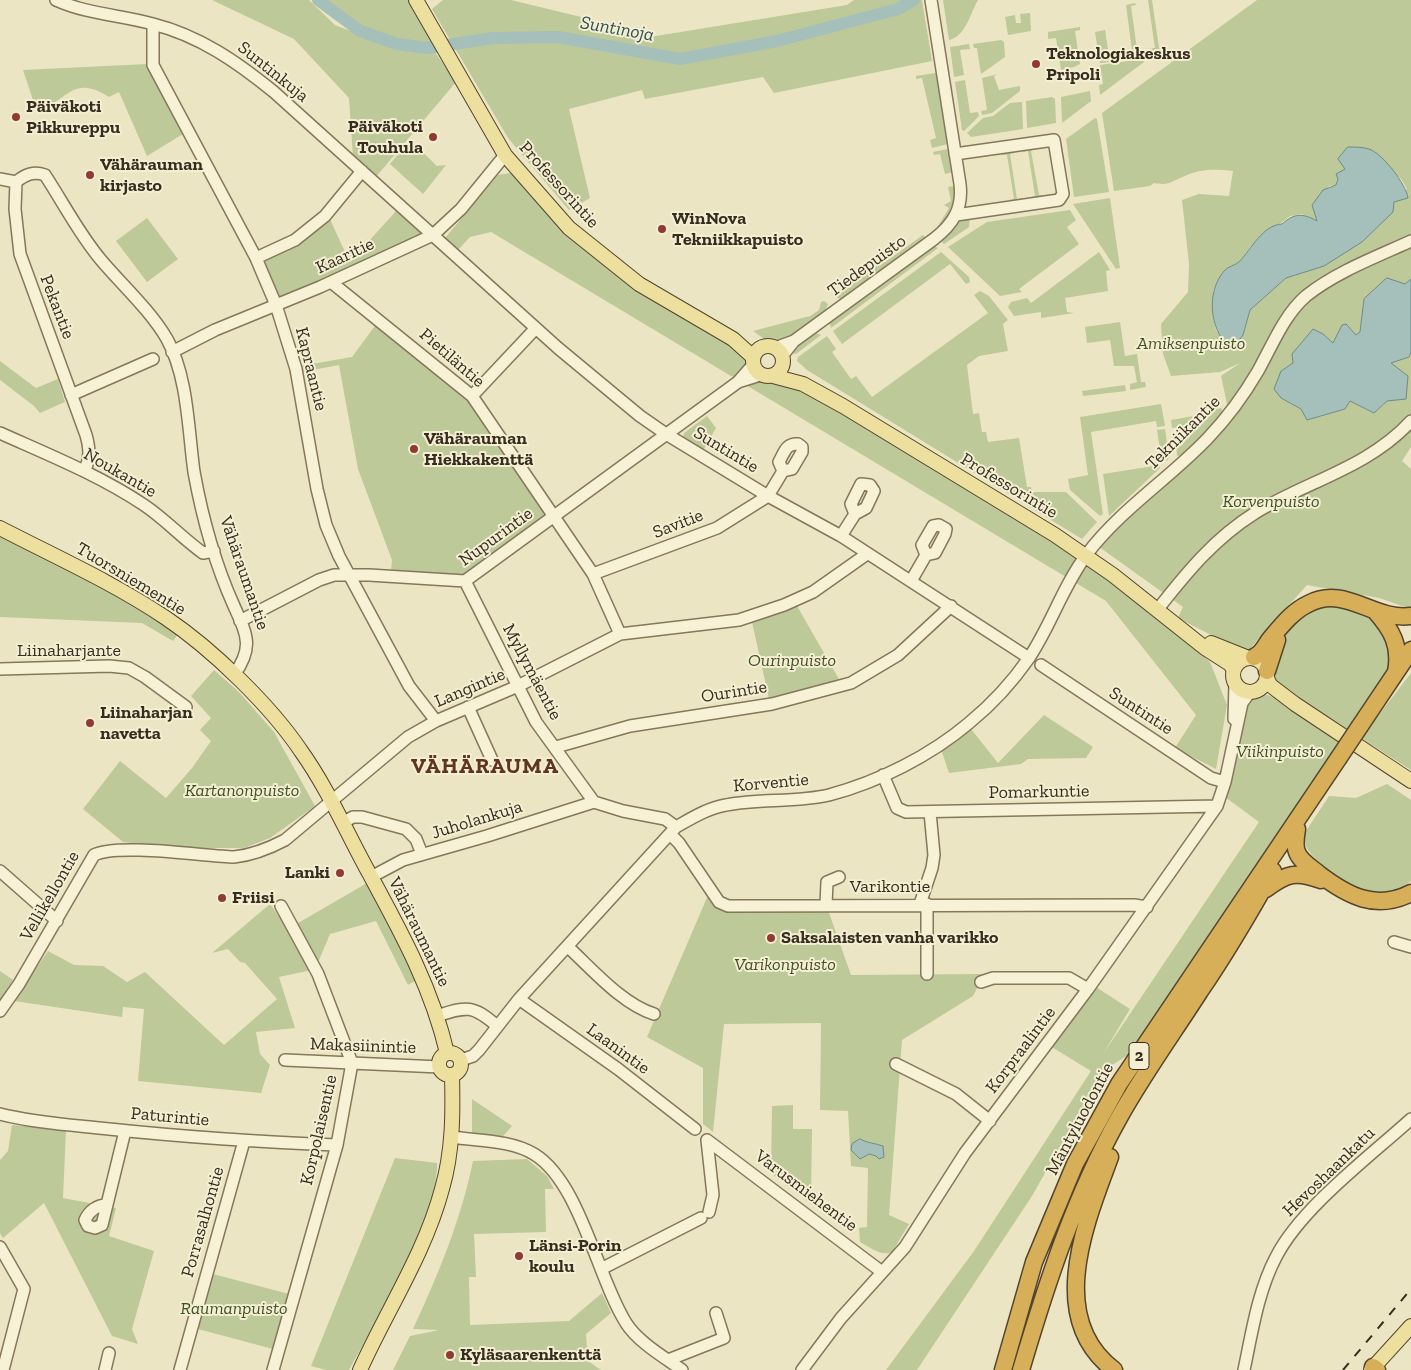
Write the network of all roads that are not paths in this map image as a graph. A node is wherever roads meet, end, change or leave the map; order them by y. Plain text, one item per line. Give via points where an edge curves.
1 (56, 0) edge
2 (931, 0) edge
3 (417, 1) edge
4 (153, 24) junction
5 (955, 154) junction
6 (505, 155) junction
7 (362, 171) junction
8 (0, 179) edge
9 (16, 182) junction
10 (956, 216) junction
11 (432, 235) junction
12 (1411, 241) edge
13 (256, 258) junction
14 (331, 282) junction
15 (276, 305) junction
16 (536, 328) junction
17 (733, 339) junction
18 (172, 352) junction
19 (776, 354) junction
20 (153, 359) dead end
21 (759, 368) junction
22 (803, 384) junction
23 (71, 395) junction
24 (472, 396) junction
25 (1411, 421) edge
26 (0, 433) edge
27 (666, 434) junction
28 (85, 470) junction
29 (782, 471) dead end
30 (768, 496) junction
31 (855, 514) dead end
32 (555, 516) junction
33 (0, 528) edge
34 (842, 536) junction
35 (214, 551) junction
36 (867, 554) junction
37 (926, 555) dead end
38 (1085, 556) junction
39 (350, 574) junction
40 (593, 574) junction
41 (465, 581) junction
42 (911, 581) junction
43 (951, 606) junction
44 (1158, 609) junction
45 (1375, 611) junction
46 (1411, 616) edge
47 (240, 621) junction
48 (1280, 629) junction
49 (1188, 632) junction
50 (620, 634) junction
51 (1411, 650) edge
52 (1250, 657) junction
53 (1029, 658) junction
54 (1040, 665) dead end
55 (0, 669) edge
56 (1396, 673) junction
57 (1267, 674) junction
58 (234, 675) junction
59 (1235, 676) junction
60 (518, 686) junction
61 (1253, 691) junction
62 (1295, 704) junction
63 (186, 707) dead end
64 (468, 708) junction
65 (436, 721) junction
66 (1234, 733) junction
67 (556, 747) junction
68 (492, 760) dead end
69 (884, 775) junction
70 (1411, 781) edge
71 (1225, 782) junction
72 (331, 802) junction
73 (594, 802) junction
74 (1217, 806) junction
75 (1305, 809) junction
76 (930, 812) junction
77 (342, 823) junction
78 (1297, 829) junction
79 (673, 830) junction
80 (101, 851) joint
81 (422, 854) junction
82 (0, 871) edge
83 (371, 877) junction
84 (838, 877) dead end
85 (1333, 884) junction
86 (1260, 893) junction
87 (1411, 893) edge
88 (923, 904) junction
89 (826, 905) junction
90 (281, 906) dead end
91 (1147, 907) junction
92 (57, 921) junction
93 (1394, 942) dead end
94 (568, 947) junction
95 (1411, 947) edge
96 (927, 974) dead end
97 (981, 982) dead end
98 (1088, 989) junction
99 (519, 999) junction
100 (0, 1011) edge
101 (654, 1014) dead end
102 (437, 1016) junction
103 (497, 1026) junction
104 (447, 1053) junction
105 (285, 1060) dead end
106 (461, 1060) junction
107 (352, 1063) junction
108 (896, 1064) dead end
109 (440, 1067) junction
110 (452, 1074) junction
111 (1129, 1101) junction
112 (0, 1114) edge
113 (1411, 1119) edge
114 (990, 1121) junction
115 (695, 1129) dead end
116 (125, 1130) junction
117 (452, 1137) junction
118 (244, 1141) junction
119 (337, 1145) junction
120 (107, 1205) dead end
121 (0, 1247) edge
122 (601, 1268) junction
123 (882, 1272) junction
124 (716, 1313) dead end
125 (1411, 1326) edge
126 (109, 1353) dead end
127 (668, 1360) junction
128 (1374, 1369) edge
129 (3, 1370) edge
130 (105, 1370) edge
131 (180, 1370) edge
132 (273, 1370) edge
133 (360, 1370) edge
134 (682, 1370) edge
135 (802, 1370) edge
136 (1003, 1370) edge
137 (1021, 1370) edge
138 (1114, 1370) edge
139 (1244, 1370) edge

1 - 4 street, Suntinkuja via 92,12
2 - 5 street
3 - 6 main road, Professorintie
4 - 7 street, Suntinkuja via 196,39 236,62
4 - 13 street, Kapraantie via 153,65
5 - 10 street via 960,189
5 - 10 street via 1054,140 1063,194 1059,200
6 - 11 street, Kaaritie via 460,209
6 - 17 main road, Professorintie via 569,228 613,266
7 - 11 street, Suntinkuja
7 - 13 street via 325,216 295,240
8 - 9 street
9 - 18 street, Vähäraumantie via 33,173 46,175 74,224 100,260 154,321
9 - 23 street, Pekantie via 20,254
10 - 19 street, Tiedepuisto via 944,231
11 - 14 street, Kaaritie
11 - 16 street, Suntintie
12 - 38 street, Tekniikantie via 1345,272 1306,297 1283,326 1230,413
13 - 15 street, Kapraantie
14 - 15 street, Kaaritie
14 - 24 street, Pietiläntie
15 - 18 street, Kaaritie
15 - 39 street, Kapraantie via 296,369 326,524
16 - 24 street
16 - 27 street, Suntintie via 606,390
17 - 19 main road, Professorintie
17 - 21 main road, Professorintie
18 - 35 street, Vähäraumantie via 182,390 195,474
19 - 21 main road via 756,350
19 - 21 main road via 779,372
19 - 22 main road, Professorintie
20 - 23 street
21 - 22 main road, Professorintie
21 - 27 street, Nupurintie
22 - 38 main road, Professorintie
23 - 28 street, Pekantie via 89,447
24 - 32 street, Pietiläntie
25 - 44 street via 1362,461 1256,512 1227,531
26 - 28 street, Noukantie
27 - 30 street, Suntintie
27 - 32 street, Nupurintie
28 - 35 street, Noukantie via 145,506 203,553
29 - 30 street
30 - 34 street, Suntintie
30 - 40 street, Savitie via 710,532
31 - 34 street
32 - 40 street, Pietiläntie
32 - 41 street, Nupurintie
33 - 58 main road, Tuorsniementie via 101,580 167,619
34 - 36 street, Suntintie
35 - 47 street, Vähäraumantie
36 - 42 street, Suntintie
36 - 50 street, Langintie via 812,592 738,620
37 - 42 street
38 - 44 main road, Professorintie
38 - 53 street, Korventie
39 - 41 street, Nupurintie
39 - 47 street, Nupurintie via 319,580
39 - 65 street, Kapraantie via 409,686
40 - 50 street, Pietiläntie
41 - 60 street, Myllymäentie
42 - 43 street, Suntintie
43 - 53 street, Suntintie
43 - 67 street, Ourintie via 898,656 851,683 772,704 630,726
44 - 49 main road, Professorintie
45 - 46 highway
45 - 48 highway via 1340,597 1319,599 1298,609
45 - 56 highway via 1396,640
47 - 58 street, Vähäraumantie via 248,644 243,663
48 - 52 highway via 1260,654
48 - 57 highway
49 - 52 main road, Professorintie
49 - 59 main road, Professorintie via 1230,664
50 - 60 street, Langintie
51 - 56 highway, Mäntyluodontie / 2
52 - 57 main road via 1260,660
52 - 59 main road via 1238,663
53 - 69 street, Korventie via 1004,690 969,723 942,743
54 - 71 street, Suntintie via 1211,778
55 - 63 street, Liinaharjante via 129,668
56 - 75 highway, Mäntyluodontie / 2, bridge
57 - 61 main road via 1260,688
57 - 62 main road via 1270,685
58 - 72 main road, Vähäraumantie via 301,750
59 - 61 main road via 1243,690
59 - 66 street, Korpraalintie
60 - 64 street, Langintie
60 - 67 street, Myllymäentie via 536,722
61 - 62 main road
61 - 66 street, Korpraalintie via 1242,702
62 - 70 main road
64 - 65 street, Langintie
64 - 68 street
65 - 72 street, Langintie via 408,737
66 - 71 street, Korpraalintie
67 - 73 street, Myllymäentie
69 - 76 street, Pomarkuntie via 897,808 906,812
69 - 79 street, Korventie via 829,795 725,805 700,813
71 - 74 street, Korpraalintie
72 - 77 main road, Vähäraumantie
72 - 80 street, Langintie via 285,840 251,855
73 - 79 street via 666,819
73 - 81 street, Juholankuja
74 - 76 street, Pomarkuntie
74 - 91 street, Korpraalintie
75 - 78 highway, Mäntyluodontie / 2
75 - 136 highway, Mäntyluodontie / 2 via 1119,1084 1075,1164 1034,1262
76 - 88 street via 934,856
77 - 81 street via 362,816 406,829 416,839
77 - 83 main road, Vähäraumantie
78 - 85 highway via 1297,853
78 - 86 highway, Mäntyluodontie / 2
79 - 89 street, Varikontie via 719,902 725,905
79 - 94 street, Korventie
80 - 92 street, Vellikellontie via 94,855
81 - 83 street, Juholankuja
82 - 92 street
83 - 102 main road, Vähäraumantie via 417,964
84 - 89 street via 826,882
85 - 86 highway via 1291,874
85 - 87 highway via 1352,896 1376,902 1400,899
86 - 111 highway, Mäntyluodontie / 2 via 1202,990
88 - 89 street, Varikontie
88 - 91 street, Varikontie
88 - 96 street
90 - 107 street, Korpolaisentie via 318,974
91 - 98 street, Korpraalintie
92 - 100 street, Vellikellontie
93 - 95 street
94 - 99 street, Korventie
94 - 101 street via 628,1001 640,1010
97 - 98 street via 993,978 1069,978
98 - 114 street, Korpraalintie
99 - 103 street, Korventie
99 - 115 street, Laanintie via 618,1069
102 - 103 street via 472,1008
102 - 104 main road, Vähäraumantie
103 - 106 street, Korventie via 473,1056
104 - 106 main road via 455,1054
104 - 109 main road via 441,1058
105 - 107 street, Makasiinintie
106 - 110 main road via 460,1070
107 - 109 street, Makasiinintie
107 - 119 street, Korpolaisentie
108 - 114 street via 956,1094
109 - 110 main road via 444,1073
110 - 117 main road
111 - 137 highway, Mäntyluodontie / 2 via 1079,1200 1056,1258
111 - 138 highway via 1129,1110 1093,1201 1077,1271 1075,1296 1083,1332
112 - 116 street, Paturintie via 22,1120
113 - 139 street, Hevoshaankatu via 1310,1211 1283,1244 1263,1288
114 - 123 street, Korpraalintie via 942,1186 905,1246
116 - 118 street, Paturintie
116 - 120 street
117 - 122 street via 511,1146 541,1158 566,1190
117 - 133 main road via 442,1189 420,1249
118 - 119 street, Paturintie
118 - 131 street, Porrasalhontie
119 - 132 street, Korpolaisentie
121 - 129 street via 24,1289
122 - 123 street, Varusmiehentie via 705,1215 713,1195 707,1140
122 - 127 street via 627,1324
123 - 135 street, Korpraalintie via 841,1318
124 - 127 street via 724,1338
125 - 128 main road
126 - 130 street
127 - 134 street

